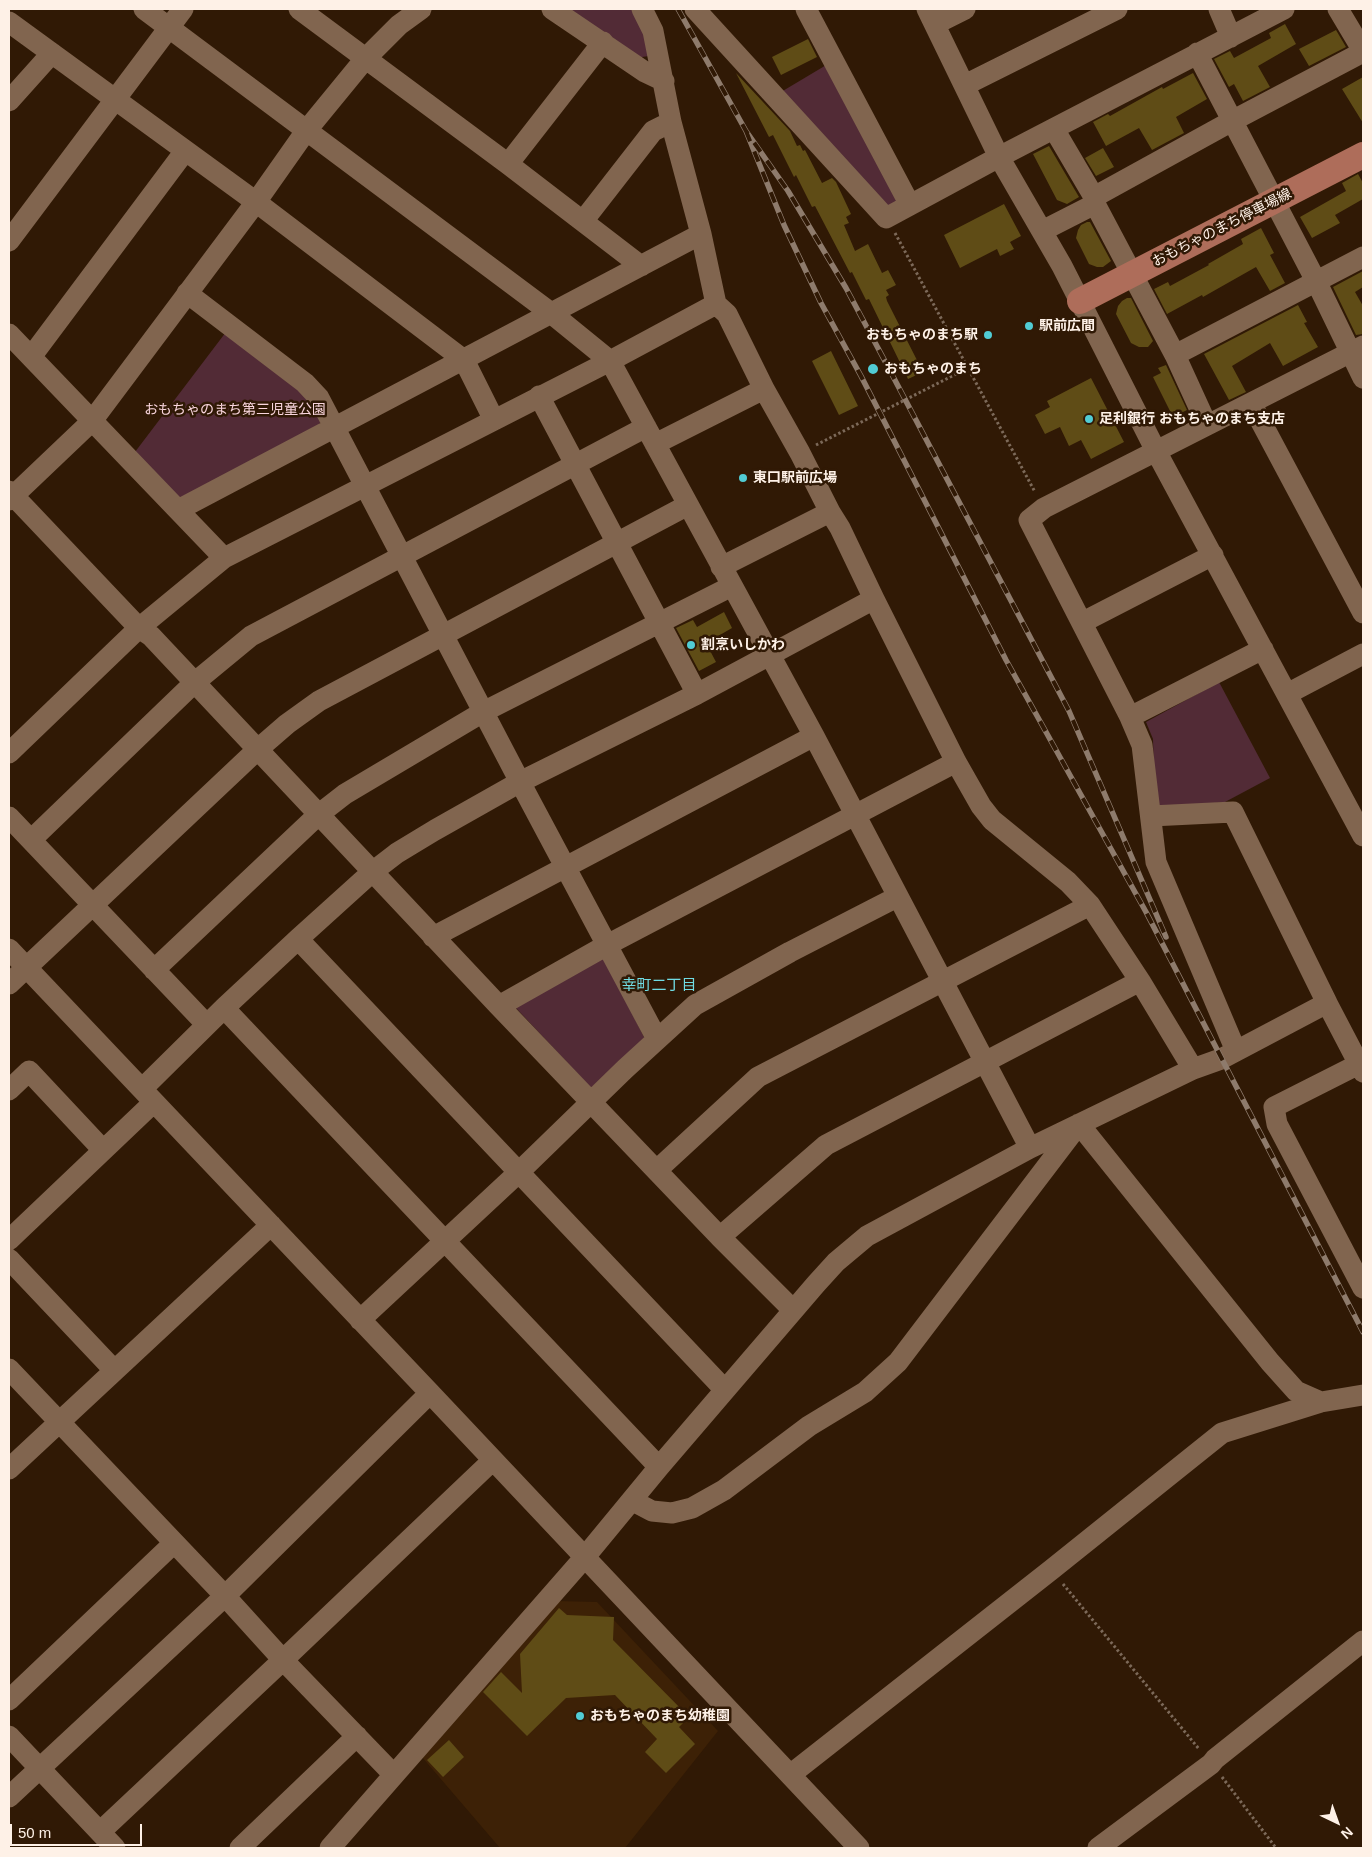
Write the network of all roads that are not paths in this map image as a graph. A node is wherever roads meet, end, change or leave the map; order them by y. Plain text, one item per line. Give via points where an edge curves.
1 (144, 9) edge
2 (183, 9) edge
3 (299, 9) edge
4 (421, 9) edge
5 (552, 9) edge
6 (642, 9) edge
7 (695, 9) edge
8 (806, 9) edge
9 (965, 9) edge
10 (1117, 9) edge
11 (1219, 9) edge
12 (1284, 9) edge
13 (1338, 9) edge
14 (931, 17) edge
15 (9, 22) edge
16 (168, 27) junction
17 (1231, 36) junction
18 (603, 42) junction
19 (1363, 52) edge
20 (52, 53) junction
21 (1197, 53) junction
22 (365, 59) junction
23 (664, 81) junction
24 (965, 85) junction
25 (114, 99) junction
26 (9, 101) edge
27 (1232, 121) junction
28 (671, 122) junction
29 (1054, 129) junction
30 (306, 131) junction
31 (185, 150) junction
32 (1363, 154) edge
33 (999, 157) junction
34 (508, 164) junction
35 (1095, 201) junction
36 (256, 202) junction
37 (1274, 202) junction
38 (910, 205) junction
39 (583, 221) junction
40 (1042, 231) junction
41 (701, 234) junction
42 (9, 241) edge
43 (1363, 257) edge
44 (641, 266) junction
45 (1132, 275) junction
46 (1316, 281) junction
47 (187, 293) junction
48 (1080, 301) junction
49 (716, 304) junction
50 (551, 313) junction
51 (9, 334) edge
52 (1357, 349) edge
53 (1175, 355) junction
54 (31, 357) junction
55 (464, 360) junction
56 (610, 361) junction
57 (1363, 378) edge
58 (764, 389) junction
59 (539, 396) junction
60 (1252, 403) junction
61 (494, 420) junction
62 (92, 421) junction
63 (1207, 425) junction
64 (334, 428) junction
65 (650, 436) junction
66 (1156, 451) junction
67 (575, 465) junction
68 (364, 485) junction
69 (10, 496) edge
70 (688, 505) junction
71 (178, 510) junction
72 (830, 512) junction
73 (616, 544) junction
74 (1213, 555) junction
75 (402, 556) junction
76 (224, 558) junction
77 (721, 566) junction
78 (732, 586) junction
79 (874, 599) junction
80 (1363, 614) edge
81 (1083, 622) junction
82 (659, 623) junction
83 (138, 628) junction
84 (444, 636) junction
85 (1263, 649) junction
86 (1363, 654) edge
87 (770, 656) junction
88 (194, 683) junction
89 (697, 694) junction
90 (1287, 694) junction
91 (483, 712) junction
92 (1130, 717) junction
93 (814, 736) junction
94 (257, 750) junction
95 (9, 753) edge
96 (956, 762) junction
97 (520, 782) junction
98 (318, 815) junction
99 (855, 815) junction
100 (1151, 816) junction
101 (9, 817) edge
102 (1363, 836) edge
103 (31, 840) junction
104 (565, 866) junction
105 (372, 873) junction
106 (897, 897) junction
107 (92, 905) junction
108 (1090, 905) junction
109 (433, 936) junction
110 (298, 939) junction
111 (607, 945) junction
112 (9, 950) edge
113 (26, 968) junction
114 (154, 970) junction
115 (1140, 981) junction
116 (942, 982) junction
117 (9, 984) edge
118 (1328, 1003) junction
119 (498, 1006) junction
120 (224, 1008) junction
121 (207, 1025) junction
122 (658, 1039) junction
123 (1236, 1051) junction
124 (985, 1063) junction
125 (1362, 1066) edge
126 (1193, 1069) junction
127 (9, 1090) edge
128 (148, 1096) junction
129 (592, 1102) junction
130 (1078, 1124) junction
131 (1030, 1148) junction
132 (103, 1150) junction
133 (657, 1170) junction
134 (518, 1173) junction
135 (271, 1226) junction
136 (720, 1237) junction
137 (9, 1240) edge
138 (445, 1240) junction
139 (9, 1259) edge
140 (1363, 1288) edge
141 (793, 1310) junction
142 (360, 1320) junction
143 (9, 1369) edge
144 (114, 1370) junction
145 (725, 1390) junction
146 (430, 1393) junction
147 (1363, 1395) edge
148 (1321, 1402) junction
149 (58, 1422) junction
150 (493, 1460) junction
151 (659, 1467) junction
152 (9, 1469) edge
153 (633, 1501) junction
154 (174, 1543) junction
155 (584, 1558) junction
156 (225, 1596) junction
157 (1363, 1641) edge
158 (283, 1660) junction
159 (9, 1700) edge
160 (9, 1736) edge
161 (357, 1736) junction
162 (39, 1768) junction
163 (394, 1775) junction
164 (790, 1775) junction
165 (9, 1797) edge
166 (100, 1832) junction
167 (115, 1848) edge
168 (240, 1848) edge
169 (330, 1848) edge
170 (859, 1848) edge
171 (1098, 1848) edge

1 - 16 street
2 - 16 street
3 - 22 street
4 - 22 street via 399,25
5 - 18 street
6 - 23 street via 654,31
7 - 38 street via 886,218
8 - 38 street
9 - 14 street
10 - 24 street
11 - 17 street
12 - 17 street
13 - 19 street
14 - 24 street
15 - 20 street
16 - 25 street
16 - 30 street
17 - 21 street
18 - 23 street via 645,72
18 - 34 street
19 - 27 street
20 - 25 street
20 - 26 street
21 - 27 street
21 - 29 street
22 - 30 street
22 - 34 street
23 - 28 street
24 - 33 street
25 - 31 street
25 - 42 street
27 - 35 street
27 - 37 street
28 - 39 street via 653,131
28 - 41 street
29 - 33 street
29 - 35 street
30 - 36 street
30 - 50 street
31 - 36 street
31 - 54 street
32 - 37 main road, おもちゃのまち停車場線
33 - 38 street
33 - 40 street
34 - 39 street
35 - 40 street
35 - 45 street
36 - 47 street
36 - 55 street
37 - 45 main road, おもちゃのまち停車場線
37 - 46 street
39 - 44 street
40 - 48 street
41 - 44 street
41 - 49 street
43 - 46 street
44 - 50 street
45 - 48 main road, おもちゃのまち停車場線
45 - 53 street
46 - 52 street
46 - 53 street
47 - 62 street
47 - 64 street via 305,383 319,398
48 - 66 street
49 - 56 street
49 - 58 street via 727,314
50 - 55 street
50 - 56 street
51 - 54 street
52 - 57 street
52 - 60 street
53 - 63 street
54 - 62 street
55 - 61 street
55 - 64 street
56 - 59 street
56 - 65 street
58 - 65 street
58 - 72 street
59 - 61 street
59 - 67 street
60 - 63 street
60 - 80 street
61 - 68 street
62 - 69 street
62 - 71 street
63 - 66 street
64 - 68 street
64 - 71 street
65 - 67 street
65 - 70 street
66 - 74 street
66 - 81 street via 1044,508 1029,520
67 - 73 street
67 - 75 street
68 - 75 street
68 - 76 street
69 - 83 street
70 - 73 street
70 - 77 street
71 - 76 street
72 - 77 street
72 - 79 street
73 - 82 street
73 - 84 street
74 - 81 street
74 - 85 street
75 - 84 street
75 - 88 street via 251,636
76 - 83 street
77 - 78 street
78 - 82 street
78 - 87 street
79 - 87 street
79 - 96 street
81 - 92 street
82 - 89 street
82 - 91 street
83 - 88 street via 151,636
83 - 95 street
84 - 91 street
84 - 94 street via 319,701
85 - 90 street
85 - 92 street
86 - 90 street
87 - 89 street
87 - 93 street
88 - 94 street
88 - 103 street
89 - 97 street
90 - 102 street
91 - 97 street
91 - 98 street via 366,780
92 - 100 street via 1142,745
93 - 99 street
93 - 104 street
94 - 98 street
94 - 107 street
96 - 99 street
96 - 108 street via 992,820 1068,882
97 - 104 street
97 - 105 street via 397,853
98 - 105 street
98 - 114 street
99 - 106 street
99 - 111 street
100 - 118 street via 1233,812
100 - 123 street via 1156,862
101 - 103 street
103 - 107 street
104 - 109 street
104 - 111 street
105 - 109 street
105 - 110 street
106 - 116 street
106 - 122 street via 695,1004
107 - 113 street
107 - 114 street
108 - 115 street
108 - 116 street
109 - 119 street
110 - 120 street
110 - 134 street
111 - 119 street
111 - 122 street
112 - 113 street
113 - 117 street
113 - 128 street
114 - 121 street
115 - 124 street
115 - 126 street
116 - 124 street
116 - 133 street via 758,1077
118 - 123 street
118 - 125 street
119 - 129 street
120 - 121 street
120 - 138 street
121 - 128 street
122 - 129 street
123 - 126 street
124 - 131 street
124 - 136 street via 826,1145
125 - 140 street via 1274,1107 1277,1124
126 - 130 street
127 - 132 street via 29,1071
128 - 132 street
128 - 135 street
129 - 133 street
129 - 134 street
130 - 131 street
130 - 148 street via 1270,1362 1296,1391
130 - 153 street via 898,1362 865,1392 809,1426 724,1490 692,1508 672,1513 652,1510
131 - 141 street via 867,1236 836,1262
132 - 137 street
133 - 136 street
134 - 138 street
134 - 145 street
135 - 142 street
135 - 144 street
136 - 141 street
138 - 142 street
138 - 151 street
139 - 144 street
141 - 145 street
142 - 146 street
143 - 149 street
144 - 149 street
145 - 151 street
146 - 150 street
146 - 156 street
147 - 148 street
148 - 164 street via 1222,1433
149 - 152 street
149 - 154 street
150 - 155 street
150 - 158 street
151 - 153 street
153 - 155 street
154 - 156 street
154 - 159 street
155 - 163 street
155 - 164 street
156 - 158 street
156 - 162 street
157 - 171 street via 1212,1764
158 - 161 street
158 - 166 street
160 - 162 street
161 - 163 street
161 - 168 street
162 - 165 street
162 - 166 street
163 - 169 street
164 - 170 street
166 - 167 street

